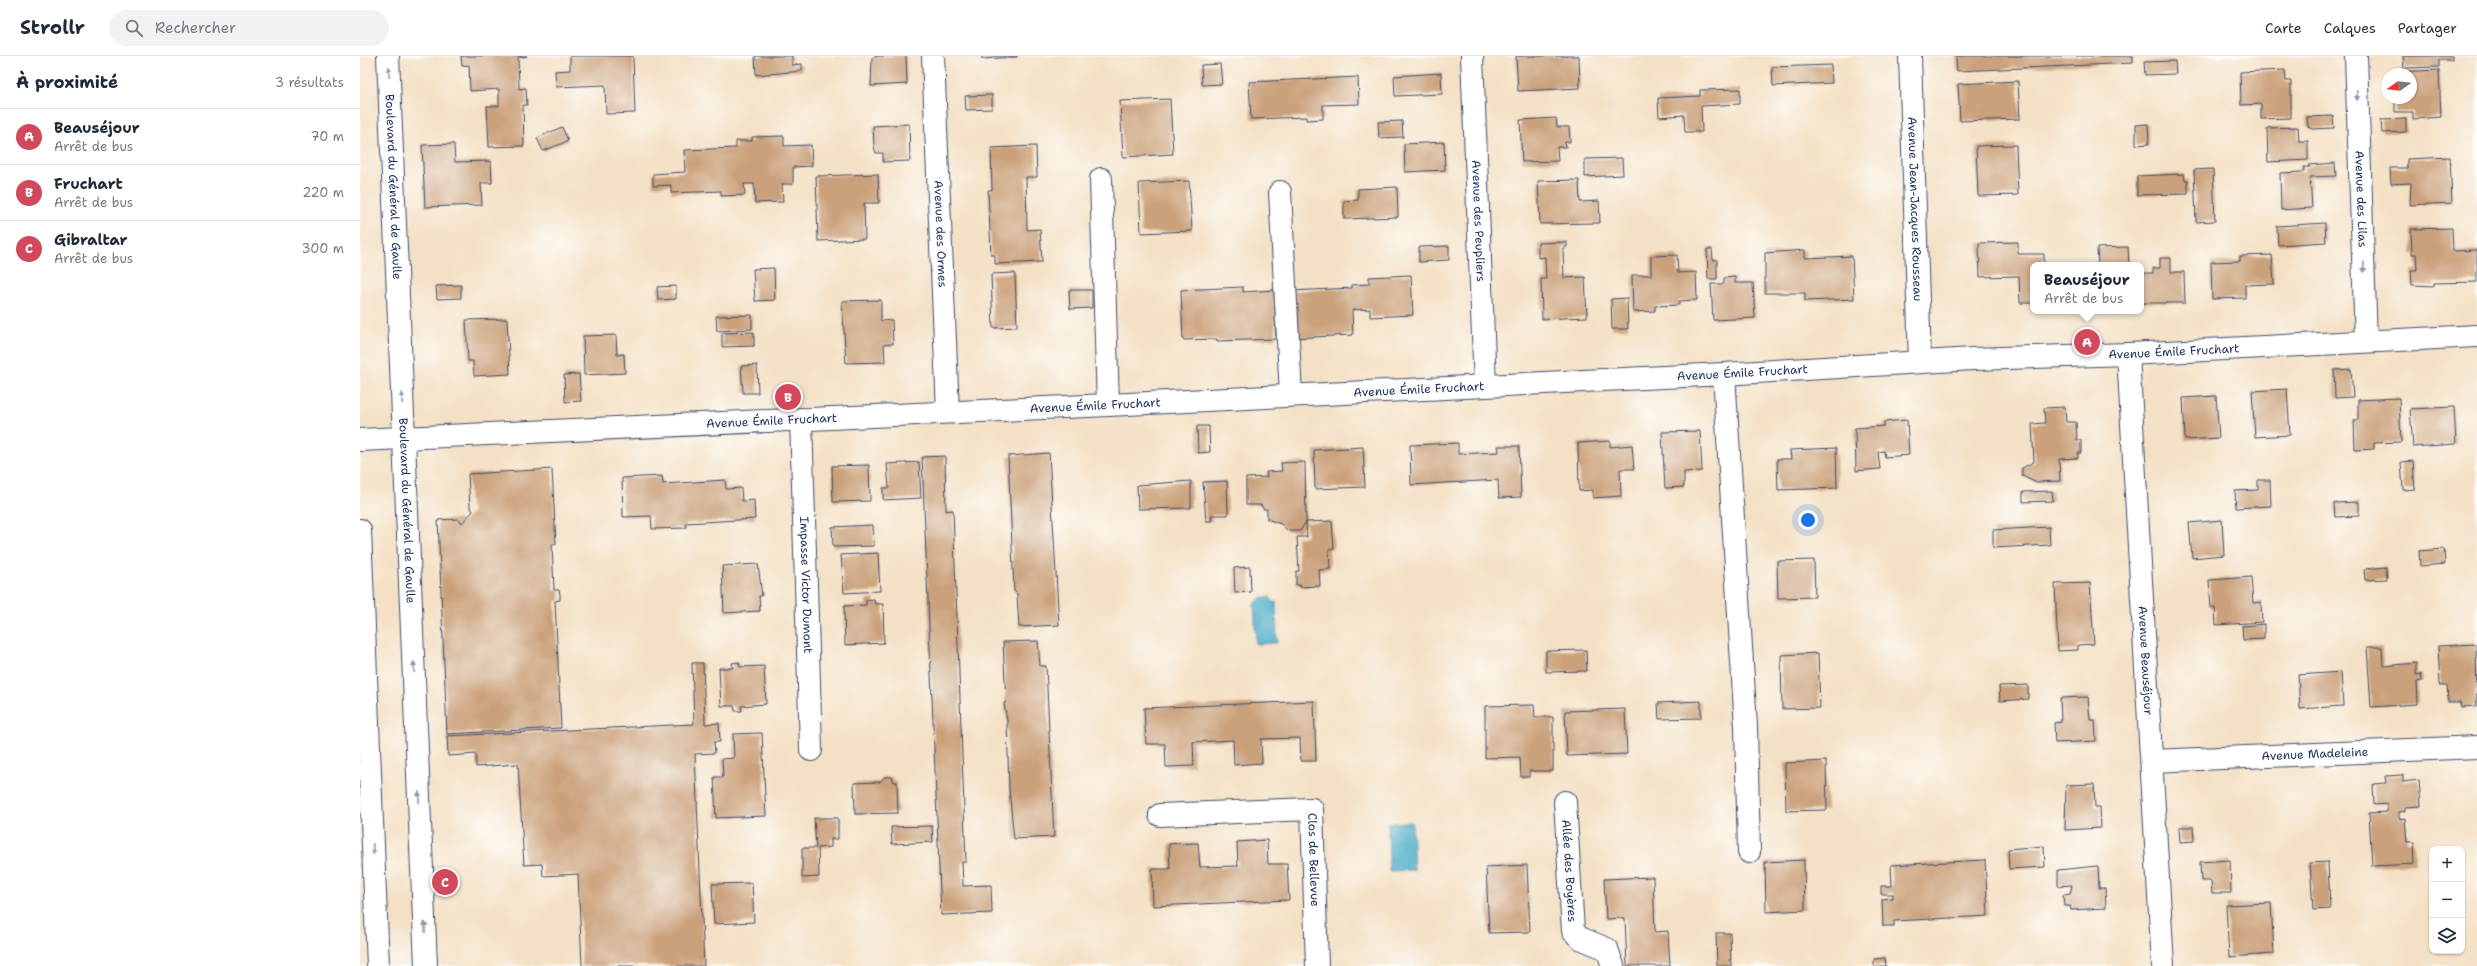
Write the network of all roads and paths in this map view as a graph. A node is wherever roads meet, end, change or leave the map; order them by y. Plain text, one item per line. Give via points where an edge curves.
1 (388, 56) edge
2 (933, 56) edge
3 (1472, 56) edge
4 (1910, 56) edge
5 (2356, 56) edge
6 (1100, 179) dead end
7 (1280, 192) dead end
8 (2477, 336) edge
9 (2366, 341) junction
10 (2128, 354) junction
11 (1920, 362) junction
12 (1724, 374) junction
13 (1485, 386) junction
14 (1291, 395) junction
15 (1108, 405) junction
16 (948, 412) junction
17 (801, 419) junction
18 (403, 437) junction
19 (360, 440) edge
20 (360, 530) edge
21 (2477, 746) edge
22 (811, 750) dead end
23 (2152, 762) junction
24 (1565, 802) dead end
25 (1160, 815) dead end
26 (1749, 852) dead end
27 (378, 966) edge
28 (426, 966) edge
29 (1317, 966) edge
30 (1613, 966) edge
31 (2163, 966) edge

18 -> 1 street, Boulevard du Général de Gaulle
2 - 16 street, Avenue des Ormes
3 - 13 street, Avenue des Peupliers
4 - 11 street, Avenue Jean-Jacques Rousseau
5 -> 9 street, Avenue des Lilas
6 - 15 street
7 - 14 street
8 - 9 street, Avenue Émile Fruchart
9 - 10 street, Avenue Émile Fruchart
10 - 11 street, Avenue Émile Fruchart
10 - 23 street, Avenue Beauséjour
11 - 12 street, Avenue Émile Fruchart
12 - 13 street, Avenue Émile Fruchart
12 - 26 street via 1746,728
13 - 14 street, Avenue Émile Fruchart
14 - 15 street, Avenue Émile Fruchart
15 - 16 street, Avenue Émile Fruchart
16 - 17 street, Avenue Émile Fruchart
17 - 18 street, Avenue Émile Fruchart
17 - 22 street, Impasse Victor Dumont
18 - 19 street, Avenue Émile Fruchart
28 -> 18 street, Boulevard du Général de Gaulle
20 -> 27 street
21 - 23 street, Avenue Madeleine
23 - 31 street, Avenue Beauséjour
24 - 30 street, Allée des Boyères via 1573,931 1580,938 1607,949
25 - 29 street, Clos de Bellevue via 1312,809

